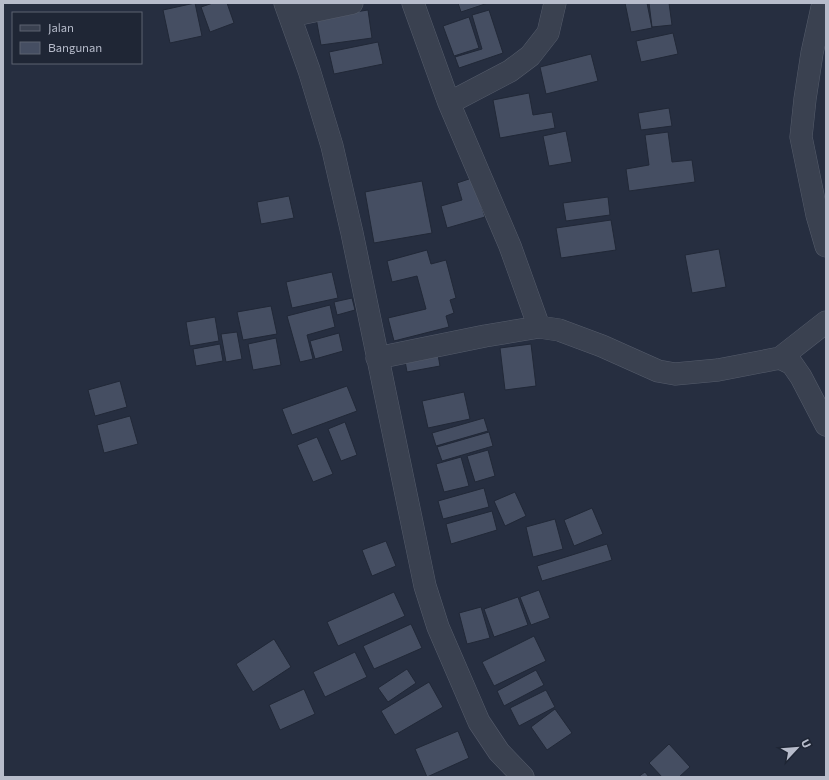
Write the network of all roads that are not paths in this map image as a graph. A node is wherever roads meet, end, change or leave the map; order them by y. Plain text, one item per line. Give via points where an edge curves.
1 (352, 3) edge
2 (413, 3) edge
3 (555, 3) edge
4 (822, 3) edge
5 (287, 10) edge
6 (449, 103) junction
7 (826, 246) edge
8 (826, 322) edge
9 (539, 327) junction
10 (377, 358) junction
11 (780, 358) junction
12 (826, 425) edge
13 (523, 777) edge

1 - 5 street
2 - 6 street
3 - 6 street via 548,33 530,56 510,71
4 - 7 street via 805,99 802,137
5 - 10 street via 309,70 332,146
6 - 9 street via 504,232
8 - 11 street
9 - 10 street
9 - 11 street via 559,330 658,371 675,374 718,370
10 - 13 street via 425,586 438,627 478,722 499,752
11 - 12 street via 792,364 801,376

